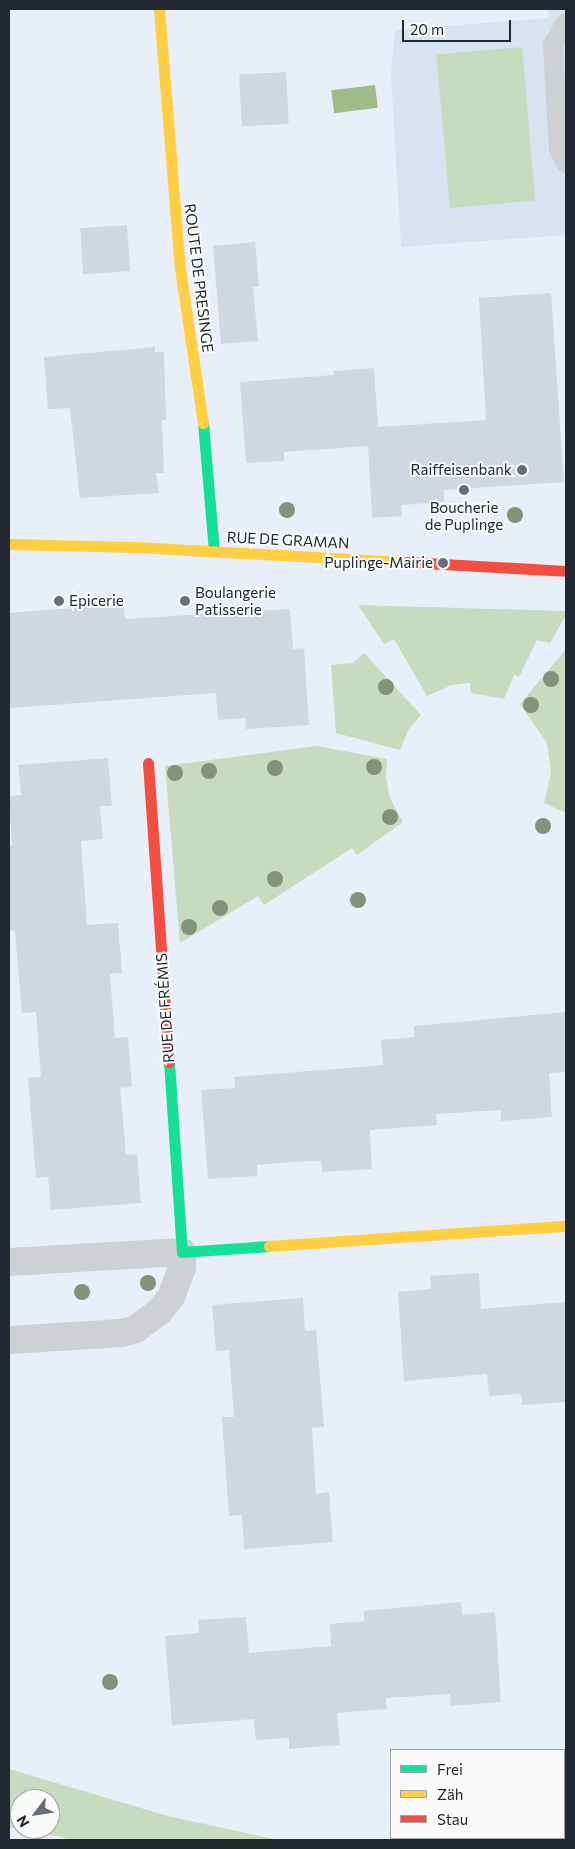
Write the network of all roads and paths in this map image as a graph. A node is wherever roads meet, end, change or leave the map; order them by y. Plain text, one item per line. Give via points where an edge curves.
1 (159, 9) edge
2 (566, 23) edge
3 (566, 163) edge
4 (9, 544) edge
5 (214, 551) junction
6 (566, 571) edge
7 (148, 763) dead end
8 (566, 1226) edge
9 (182, 1252) junction
10 (9, 1262) edge
11 (9, 1340) edge

1 - 5 street, ROUTE DE PRESINGE via 180,268 202,409
2 - 3 lane via 553,45 559,149
4 - 5 street, RUE DE GRAMAN
5 - 6 street, RUE DE GRAMAN
7 - 9 street, RUE DE FRÉMIS
8 - 9 street
9 - 10 street
9 - 11 street, RUE DE FRÉMIS via 182,1268 171,1296 159,1312 136,1330

